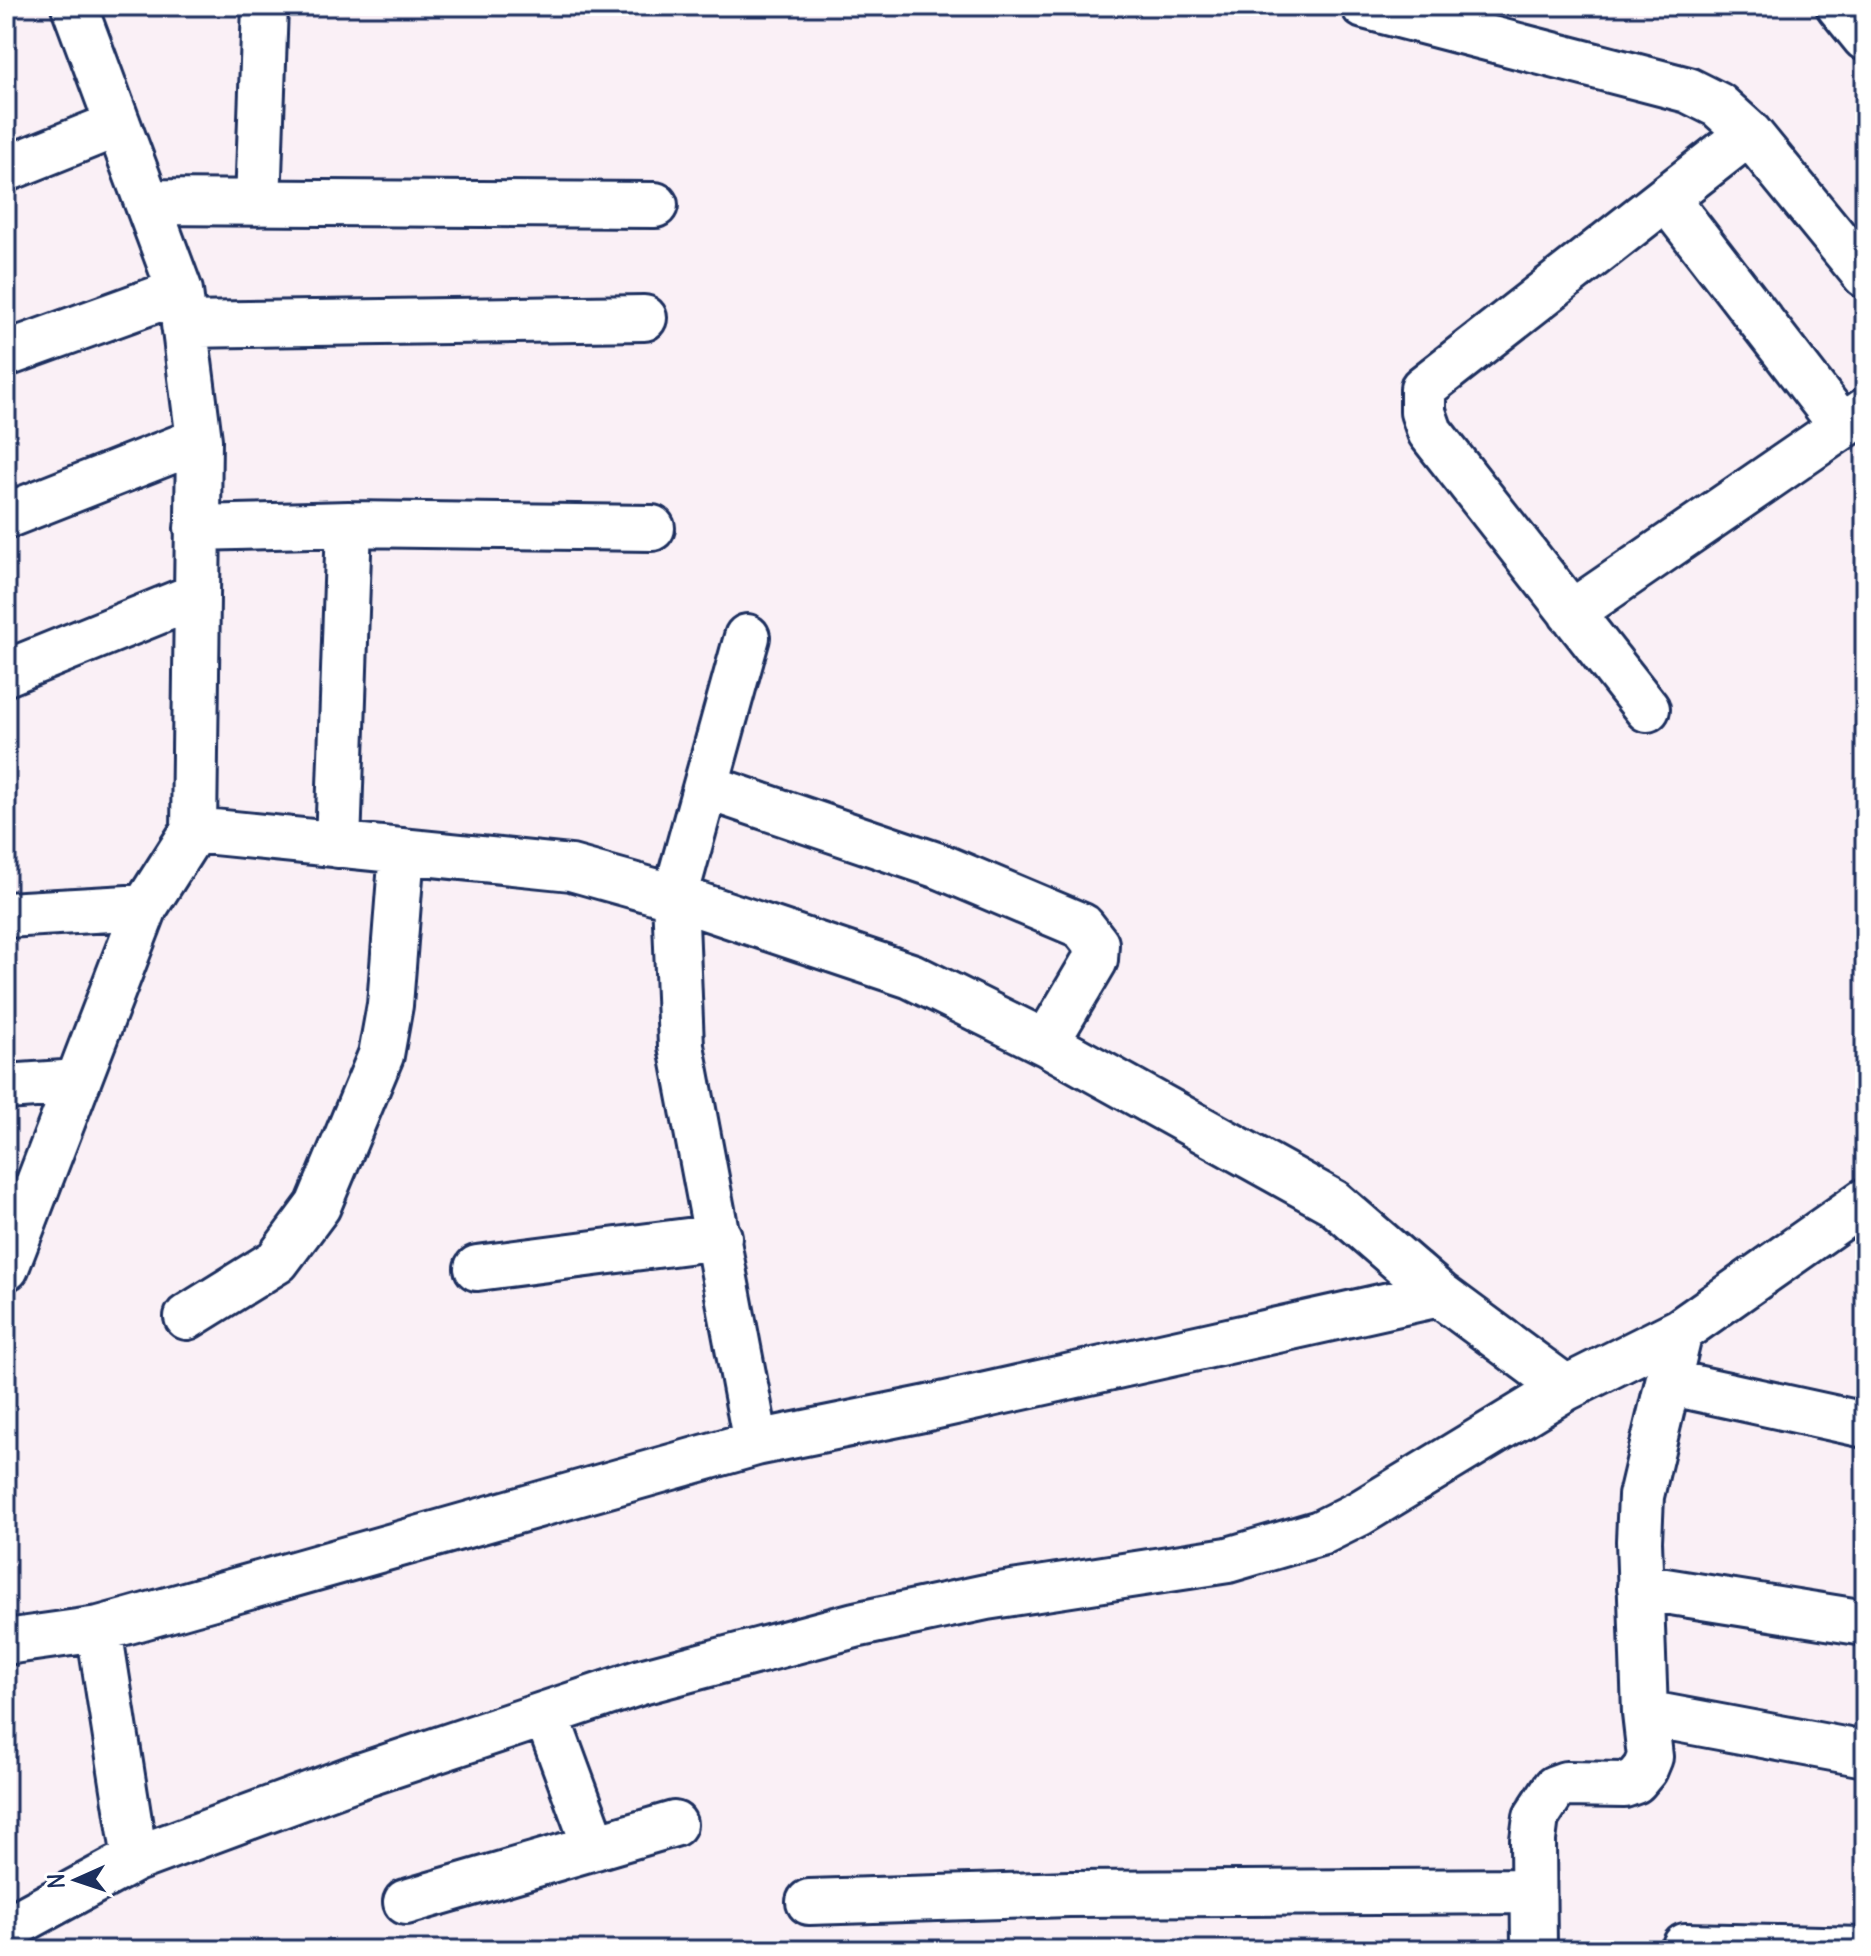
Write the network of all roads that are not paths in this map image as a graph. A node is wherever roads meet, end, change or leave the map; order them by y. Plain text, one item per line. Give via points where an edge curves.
1 (74, 6) edge
2 (265, 6) edge
3 (1364, 6) edge
4 (1839, 6) edge
5 (1865, 38) edge
6 (118, 124) junction
7 (1749, 133) junction
8 (6, 169) edge
9 (1666, 198) junction
10 (147, 202) junction
11 (258, 203) junction
12 (655, 205) dead end
13 (1865, 275) edge
14 (182, 308) junction
15 (644, 318) dead end
16 (6, 354) edge
17 (1854, 418) edge
18 (199, 440) junction
19 (6, 516) edge
20 (349, 524) junction
21 (197, 528) junction
22 (652, 528) dead end
23 (196, 596) junction
24 (1571, 613) junction
25 (747, 637) dead end
26 (6, 673) edge
27 (1647, 709) dead end
28 (707, 787) junction
29 (194, 830) junction
30 (338, 845) junction
31 (402, 851) junction
32 (675, 897) junction
33 (145, 907) junction
34 (6, 915) edge
35 (1046, 1043) junction
36 (78, 1082) junction
37 (6, 1087) edge
38 (1865, 1201) edge
39 (719, 1237) junction
40 (6, 1268) edge
41 (477, 1268) dead end
42 (1439, 1294) junction
43 (187, 1317) dead end
44 (1680, 1331) junction
45 (1668, 1382) junction
46 (1566, 1388) junction
47 (1865, 1425) edge
48 (756, 1443) junction
49 (1640, 1587) junction
50 (1865, 1623) edge
51 (99, 1629) junction
52 (6, 1642) edge
53 (1645, 1713) junction
54 (546, 1714) junction
55 (1865, 1754) edge
56 (674, 1824) dead end
57 (595, 1847) junction
58 (135, 1859) junction
59 (1533, 1891) junction
60 (406, 1902) dead end
61 (809, 1902) dead end
62 (6, 1929) edge
63 (1685, 1946) dead end
64 (1534, 1950) edge
65 (1865, 1950) edge

1 - 6 street
2 - 11 street
3 - 7 street via 1688,90 1718,105
4 - 5 street
6 - 8 street
6 - 10 street
7 - 9 street
7 - 13 street
9 - 17 street
9 - 24 street via 1423,388 1430,432
10 - 11 street
10 - 14 street
11 - 12 street
14 - 15 street
14 - 16 street
14 - 18 street
17 - 24 street
18 - 19 street
18 - 21 street
20 - 21 street
20 - 22 street
20 - 30 street
21 - 23 street
23 - 26 street
23 - 29 street
24 - 27 street
25 - 28 street
28 - 32 street
28 - 35 street via 942,867 1082,926 1096,944 1095,960
29 - 30 street
29 - 33 street
30 - 31 street
31 - 32 street via 571,868
31 - 43 street via 381,1055 318,1206 277,1261
32 - 35 street via 911,976
32 - 39 street via 681,1046
33 - 34 street
33 - 36 street
35 - 42 street via 1333,1202
36 - 37 street
36 - 40 street
38 - 44 street
39 - 41 street
39 - 48 street
42 - 46 street
42 - 48 street
44 - 45 street
44 - 46 street
45 - 47 street
45 - 49 street via 1641,1496
46 - 54 street via 1320,1533 1228,1560 986,1597 855,1625 641,1682
48 - 51 street
49 - 50 street
49 - 53 street
51 - 52 street
51 - 58 street
53 - 55 street
53 - 59 street via 1650,1757 1635,1781 1555,1788 1536,1817
54 - 57 street
54 - 58 street
56 - 57 street
57 - 60 street
58 - 62 street
59 - 61 street via 1069,1894
59 - 64 street
63 - 65 street

